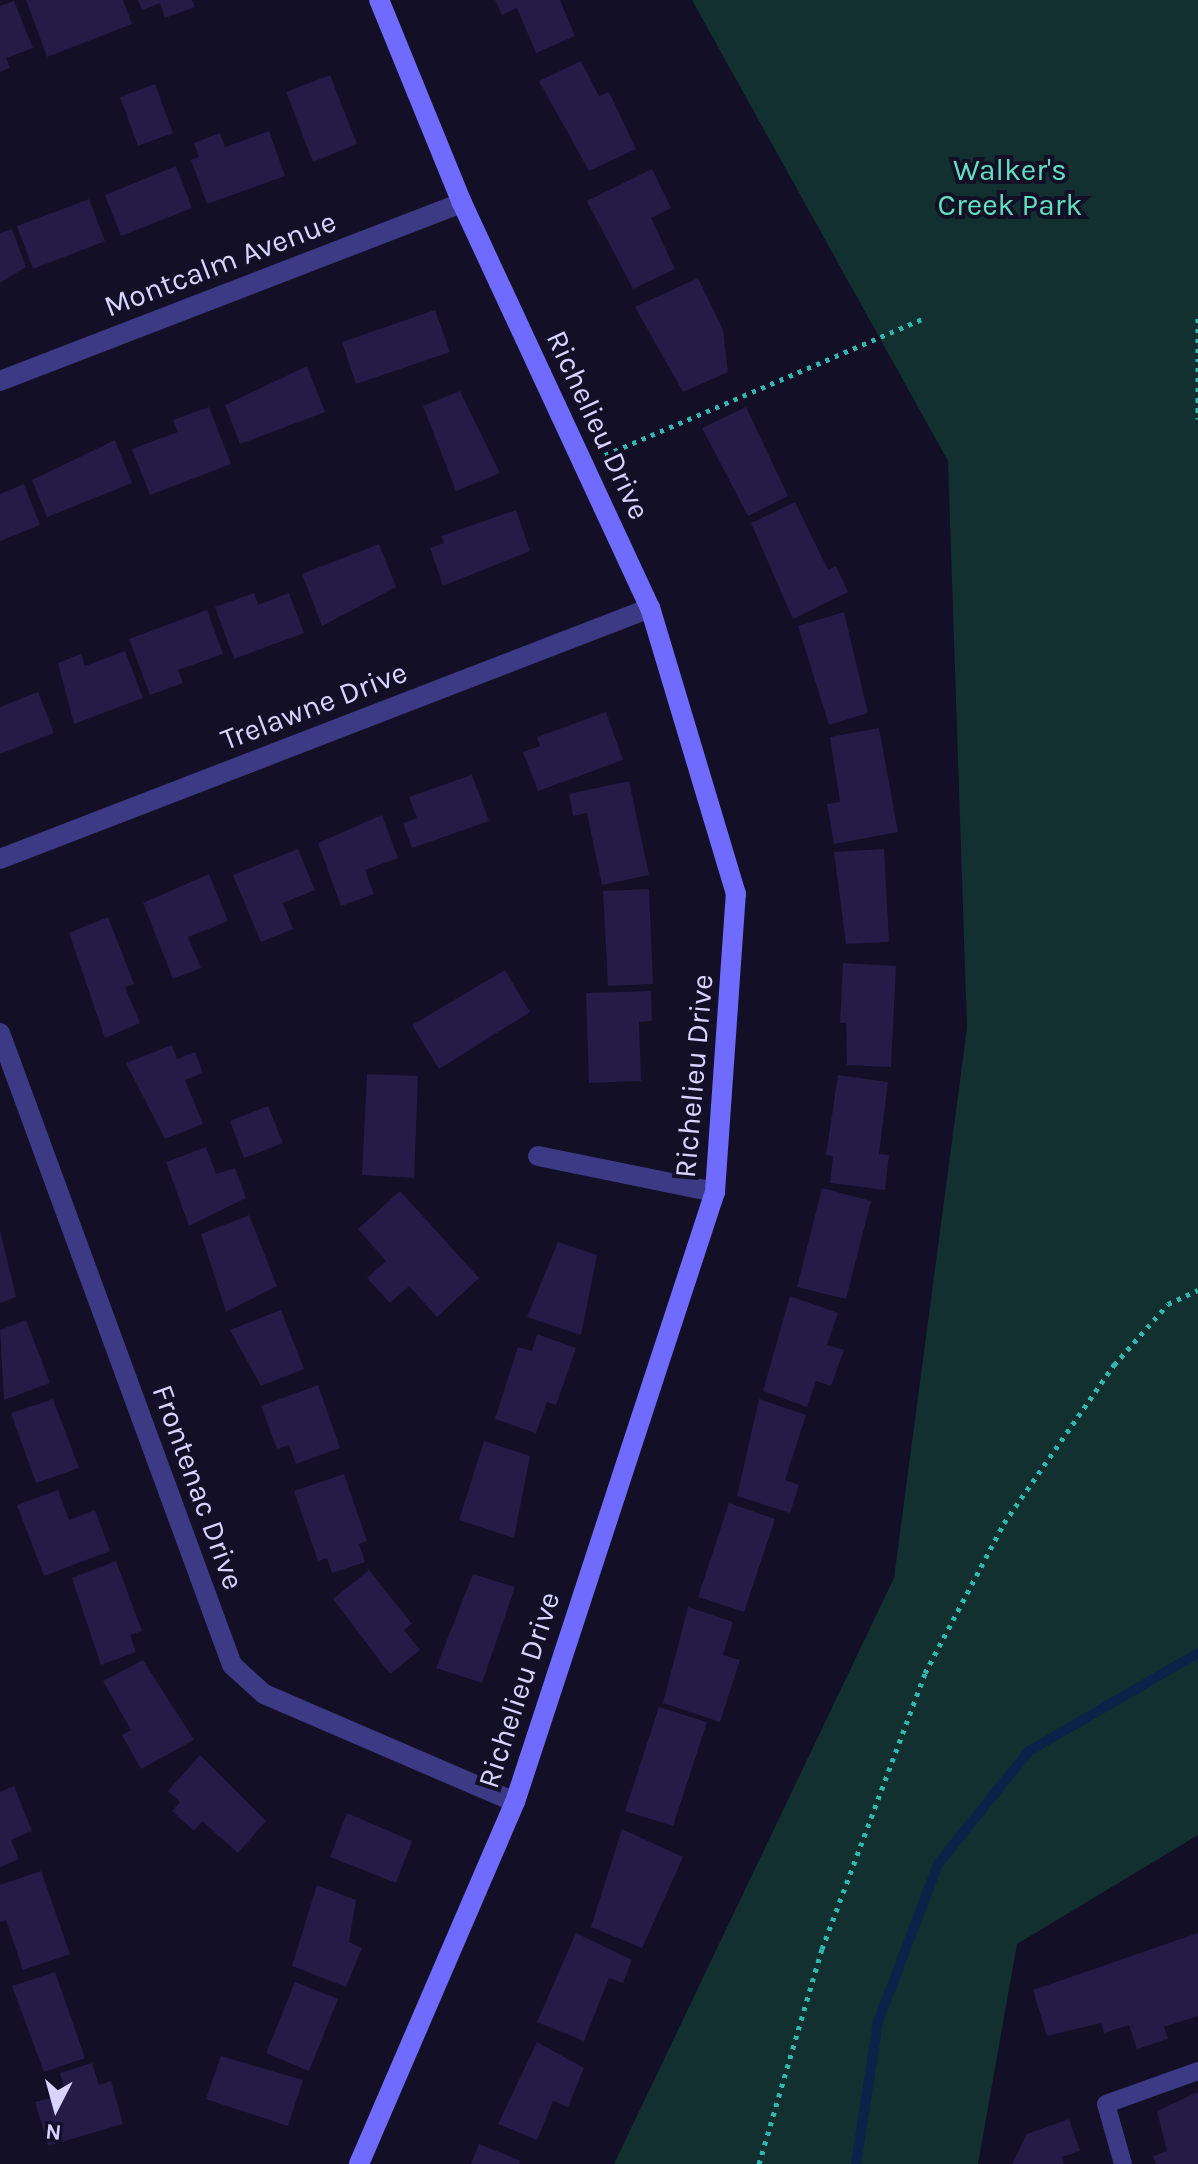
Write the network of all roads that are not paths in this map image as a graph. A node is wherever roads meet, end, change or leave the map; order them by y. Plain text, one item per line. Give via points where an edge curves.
1 (379, 0) edge
2 (462, 203) junction
3 (0, 381) edge
4 (650, 608) junction
5 (0, 859) edge
6 (0, 1033) edge
7 (538, 1156) dead end
8 (715, 1192) junction
9 (515, 1802) junction
10 (1198, 2071) edge
11 (359, 2164) edge
12 (1123, 2164) edge

1 - 2 street, Richelieu Drive
2 - 3 street, Montcalm Avenue
2 - 4 street, Richelieu Drive
4 - 5 street, Trelawne Drive
4 - 8 street, Richelieu Drive via 736,894
6 - 9 street, Frontenac Drive via 232,1665 264,1694
7 - 8 street
8 - 9 street, Richelieu Drive
9 - 11 street, Richelieu Drive
10 - 12 lane via 1106,2104

